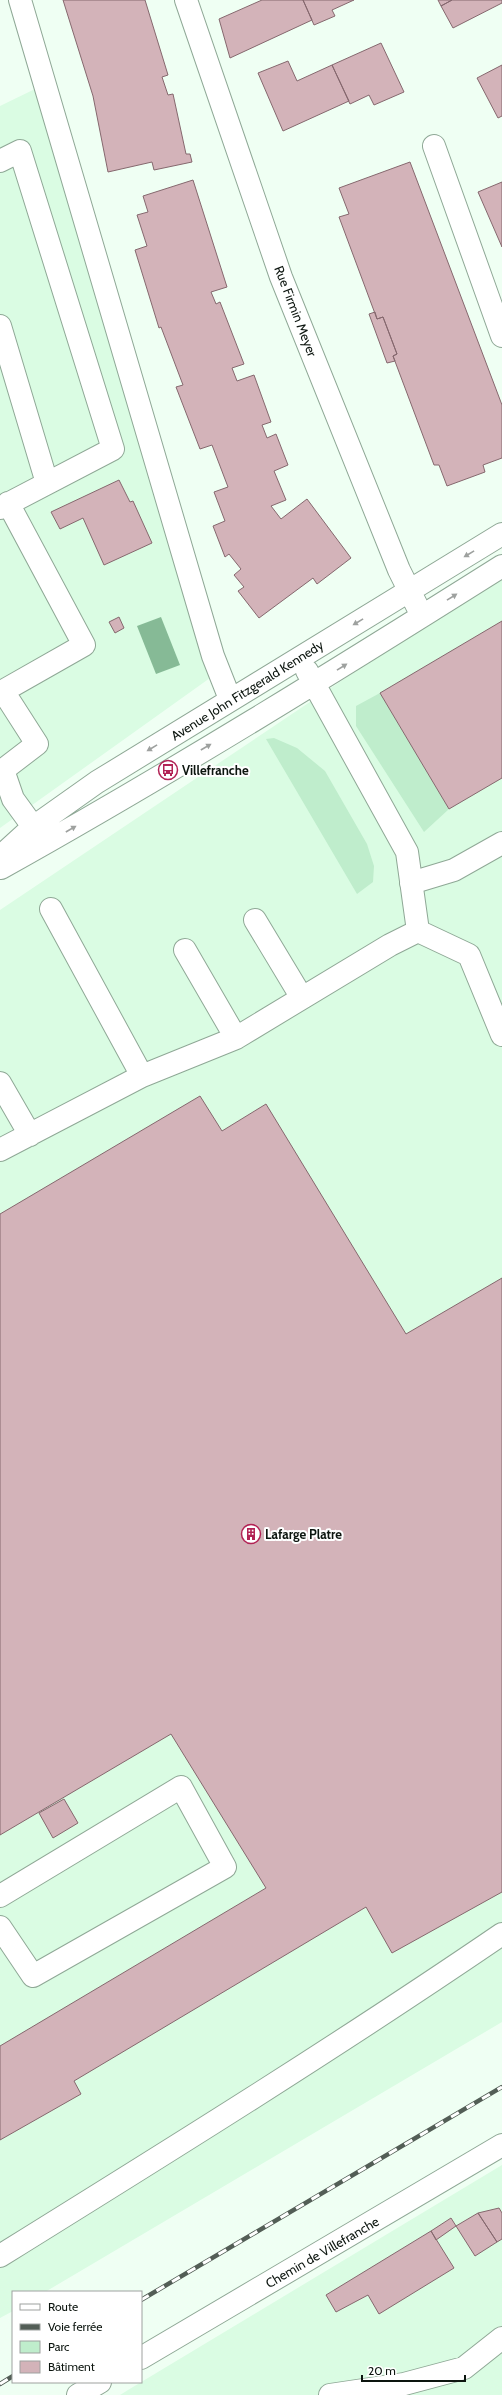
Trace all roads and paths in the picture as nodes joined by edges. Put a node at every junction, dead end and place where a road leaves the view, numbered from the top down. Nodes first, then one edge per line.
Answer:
1 (20, 0) edge
2 (186, 0) edge
3 (434, 146) dead end
4 (0, 161) edge
5 (0, 326) edge
6 (502, 336) edge
7 (47, 483) junction
8 (4, 506) edge
9 (502, 534) edge
10 (502, 566) edge
11 (409, 590) junction
12 (422, 616) junction
13 (299, 657) junction
14 (314, 684) junction
15 (2, 688) edge
16 (230, 699) junction
17 (2, 771) edge
18 (39, 835) junction
19 (502, 843) edge
20 (0, 857) edge
21 (0, 868) edge
22 (411, 883) junction
23 (51, 909) dead end
24 (255, 920) dead end
25 (418, 930) junction
26 (185, 950) dead end
27 (302, 998) junction
28 (502, 1035) edge
29 (236, 1038) junction
30 (142, 1076) junction
31 (0, 1083) edge
32 (30, 1135) junction
33 (0, 1150) edge
34 (0, 1896) edge
35 (0, 1927) edge
36 (502, 1934) edge
37 (502, 2145) edge
38 (0, 2256) edge
39 (502, 2338) edge
40 (142, 2357) edge
41 (101, 2387) edge
42 (78, 2395) edge
43 (330, 2395) edge

1 - 16 street
2 - 11 street, Rue Firmin Meyer
3 - 6 street
4 - 7 street
5 - 7 street
7 - 8 street
8 - 15 street
9 -> 11 street, Avenue John Fitzgerald Kennedy
12 -> 10 street, Avenue John Fitzgerald Kennedy
11 - 12 street, Rue Firmin Meyer
11 -> 13 street, Avenue John Fitzgerald Kennedy
14 -> 12 street, Avenue John Fitzgerald Kennedy
13 - 14 street
13 - 16 street, Avenue John Fitzgerald Kennedy
18 -> 14 street, Avenue John Fitzgerald Kennedy
14 - 22 street
15 - 17 street
16 -> 18 street, Avenue John Fitzgerald Kennedy
17 - 18 street
18 - 20 street, Avenue John Fitzgerald Kennedy
18 - 21 street, Avenue John Fitzgerald Kennedy
19 - 22 street
22 - 25 street
23 - 30 street
24 - 27 street
25 - 27 street
25 - 28 street
26 - 29 street
27 - 29 street
29 - 30 street
30 - 32 street
31 - 32 street
32 - 33 street
34 - 35 street
36 - 38 street
37 - 40 street, Chemin de Villefranche
39 - 43 street
41 - 42 street

